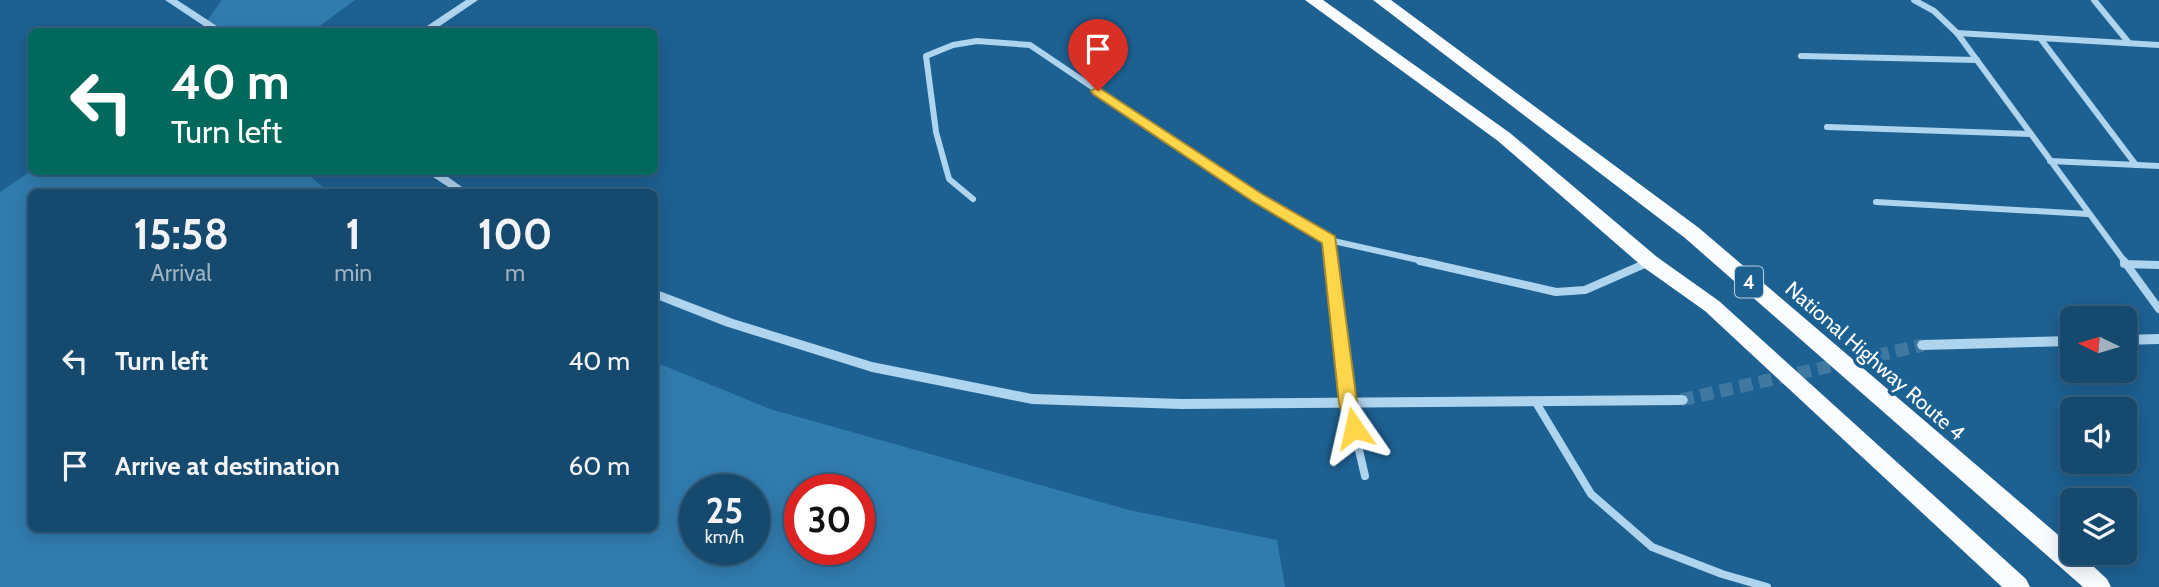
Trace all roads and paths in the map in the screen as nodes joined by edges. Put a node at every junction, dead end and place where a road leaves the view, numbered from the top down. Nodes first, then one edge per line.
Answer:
1 (170, 0) edge
2 (473, 0) edge
3 (1314, 0) edge
4 (1381, 0) edge
5 (1914, 0) edge
6 (2094, 0) edge
7 (216, 28) edge
8 (429, 28) edge
9 (1957, 33) junction
10 (2040, 38) junction
11 (2129, 43) junction
12 (2159, 45) edge
13 (1801, 56) dead end
14 (1977, 60) junction
15 (1827, 127) dead end
16 (2030, 134) junction
17 (2050, 161) junction
18 (2136, 165) junction
19 (2159, 166) edge
20 (438, 175) edge
21 (460, 189) edge
22 (973, 199) dead end
23 (1876, 202) dead end
24 (2088, 214) junction
25 (1329, 240) junction
26 (1650, 262) junction
27 (2124, 264) junction
28 (2159, 265) edge
29 (658, 295) edge
30 (2159, 309) edge
31 (2159, 339) edge
32 (2137, 340) edge
33 (2060, 341) edge
34 (1923, 345) tunnel mouth
35 (1681, 400) tunnel mouth
36 (1535, 401) junction
37 (1348, 403) junction
38 (1366, 476) dead end
39 (1767, 587) edge
40 (2018, 587) edge
41 (2099, 587) edge

1 - 7 street
2 - 8 street
3 - 26 highway, 4
4 - 41 highway, National Highway Route 4 / 4
5 - 9 street
6 - 11 street
9 - 10 street
9 - 14 street
10 - 11 street
10 - 18 street
11 - 12 street
13 - 14 street
14 - 16 street
15 - 16 street
16 - 17 street
17 - 18 street
17 - 24 street
18 - 19 street
20 - 21 street
22 - 25 street
23 - 24 street
24 - 27 street
25 - 26 street
25 - 37 street
26 - 40 highway, 4
27 - 28 street
27 - 30 street
29 - 37 street
31 - 32 street
33 - 34 street
35 - 36 street
36 - 37 street
36 - 39 street
37 - 38 street

